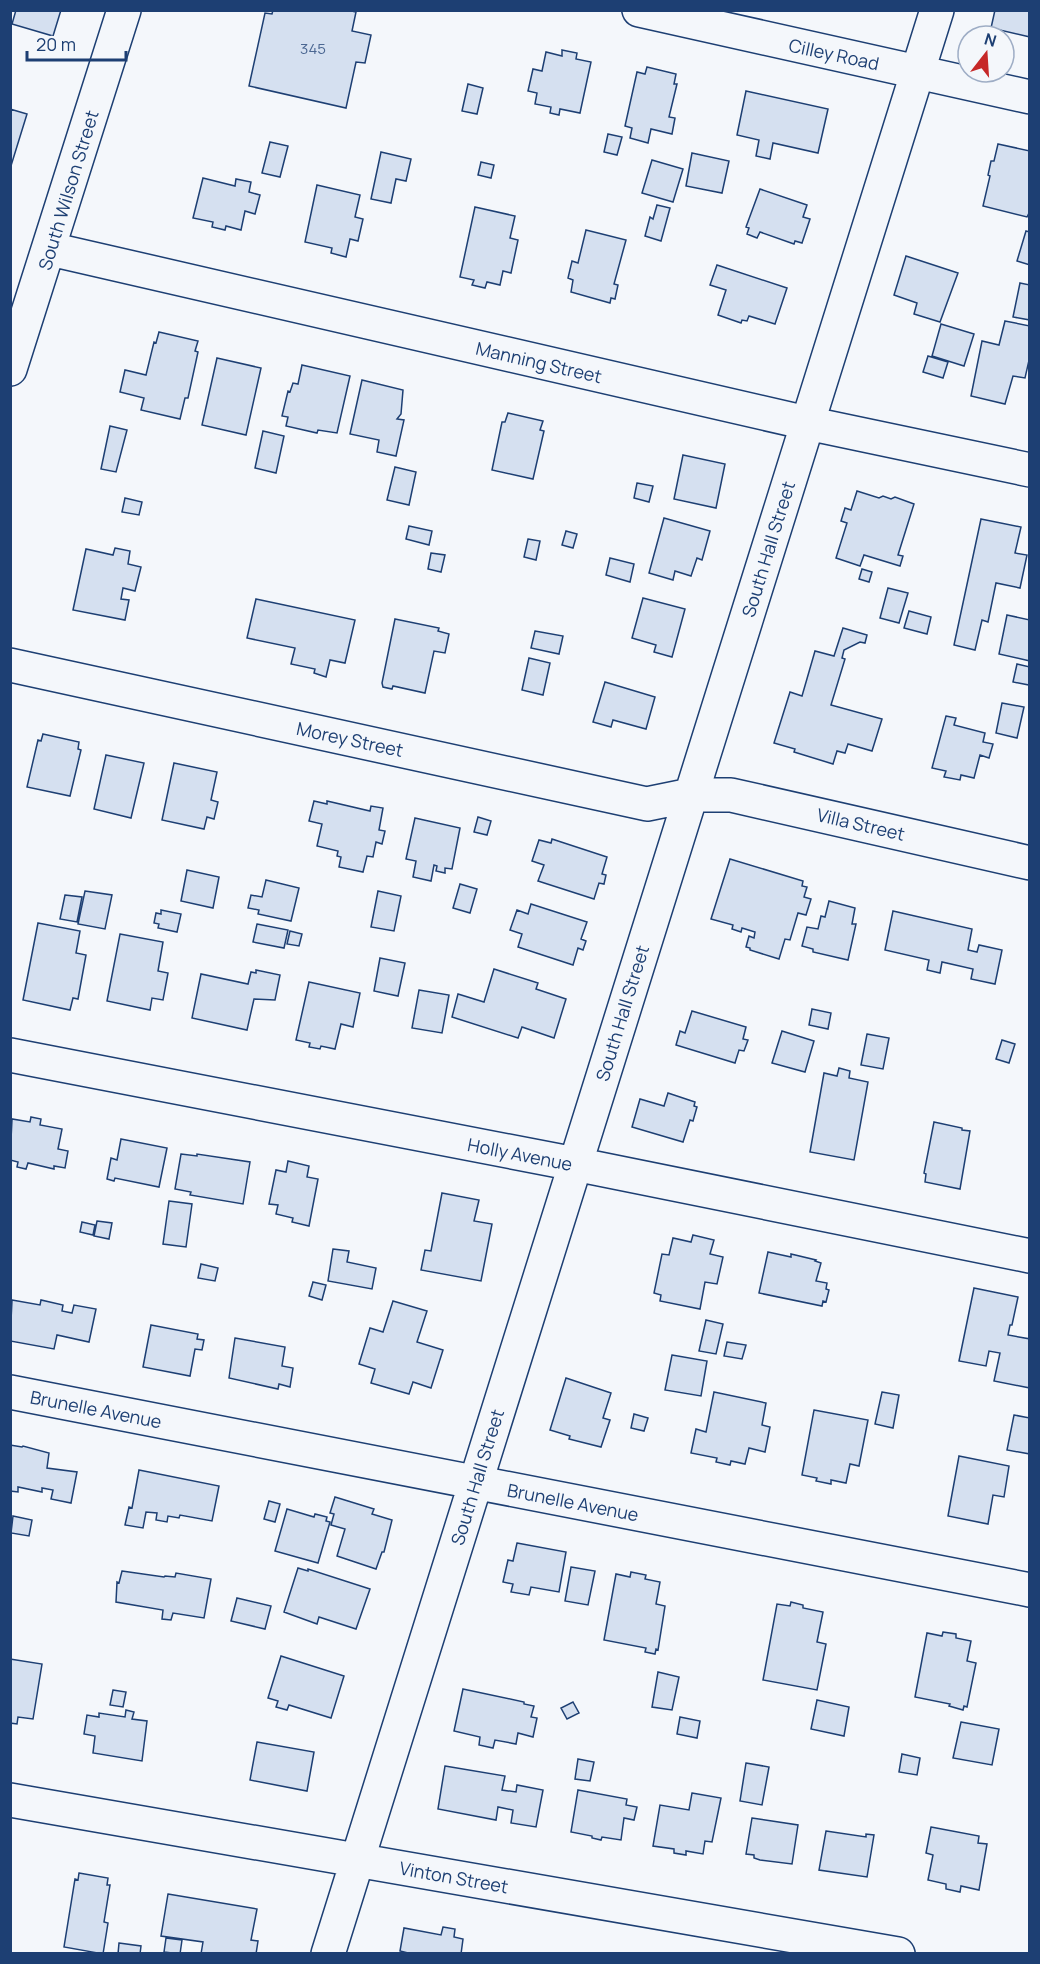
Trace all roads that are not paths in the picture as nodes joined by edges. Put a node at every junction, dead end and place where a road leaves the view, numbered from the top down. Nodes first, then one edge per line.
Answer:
1 (124, 10) edge
2 (639, 10) edge
3 (937, 10) edge
4 (917, 73) junction
5 (1029, 97) edge
6 (50, 249) junction
7 (10, 369) edge
8 (807, 423) junction
9 (1029, 470) edge
10 (10, 665) edge
11 (691, 795) junction
12 (1029, 863) edge
13 (10, 1055) edge
14 (575, 1164) junction
15 (1029, 1256) edge
16 (10, 1392) edge
17 (475, 1483) junction
18 (1029, 1590) edge
19 (10, 1800) edge
20 (358, 1860) junction
21 (328, 1953) edge
22 (898, 1953) edge

1 - 6 street, South Wilson Street
2 - 4 street, Cilley Road
3 - 4 street, South Hall Street
4 - 5 street, Cilley Road
4 - 8 street, South Hall Street
6 - 7 street, South Wilson Street
6 - 8 street, Manning Street
8 - 9 street, Manning Street
8 - 11 street, South Hall Street
10 - 11 street, Morey Street
11 - 12 street, Villa Street
11 - 14 street, South Hall Street
13 - 14 street, Holly Avenue
14 - 15 street, Holly Avenue
14 - 17 street, South Hall Street
16 - 17 street, Brunelle Avenue
17 - 18 street, Brunelle Avenue
17 - 20 street, South Hall Street
19 - 20 street, Vinton Street
20 - 21 street, South Hall Street
20 - 22 street, Vinton Street

